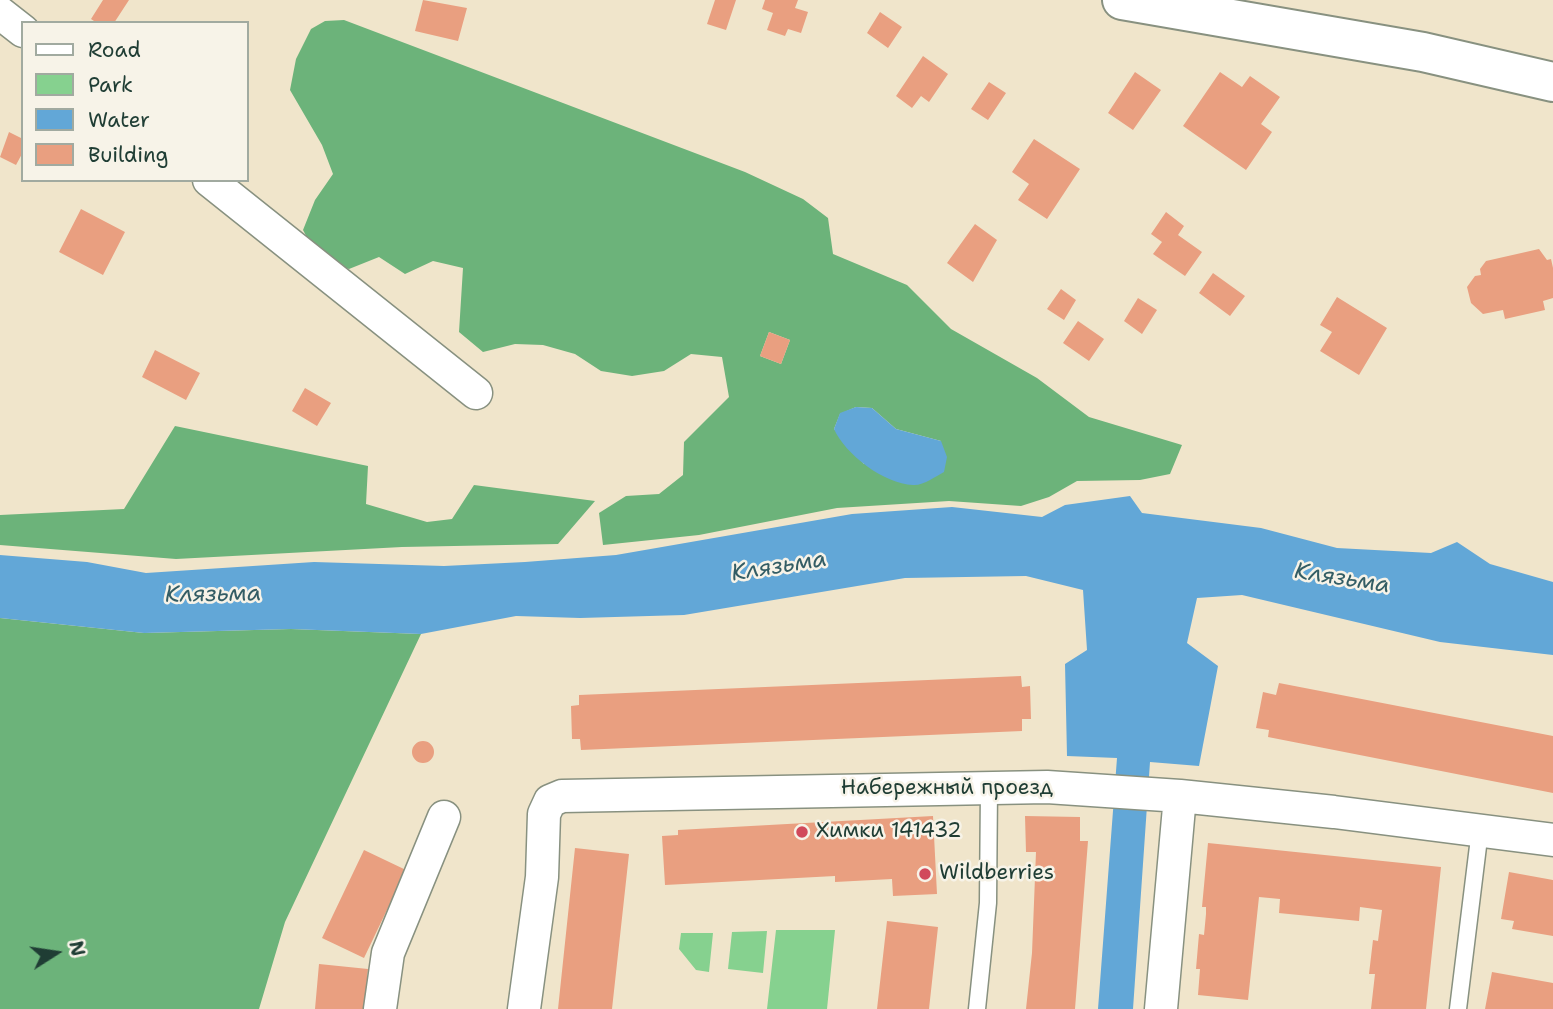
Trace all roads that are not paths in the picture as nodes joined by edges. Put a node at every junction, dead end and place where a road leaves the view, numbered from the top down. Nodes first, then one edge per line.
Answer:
1 (1122, 0) edge
2 (0, 13) edge
3 (21, 29) edge
4 (1553, 82) edge
5 (212, 182) edge
6 (476, 393) dead end
7 (989, 788) junction
8 (1168, 795) junction
9 (443, 817) dead end
10 (1480, 830) junction
11 (1553, 840) edge
12 (380, 1009) edge
13 (524, 1009) edge
14 (977, 1009) edge
15 (1161, 1009) edge
16 (1458, 1009) edge

1 - 4 street
2 - 3 street
5 - 6 street
7 - 8 street, Набережный проезд
7 - 13 street, Набережный проезд
7 - 14 lane
8 - 10 street, Набережный проезд
8 - 15 street
9 - 12 street
10 - 11 street, Набережный проезд
10 - 16 lane

